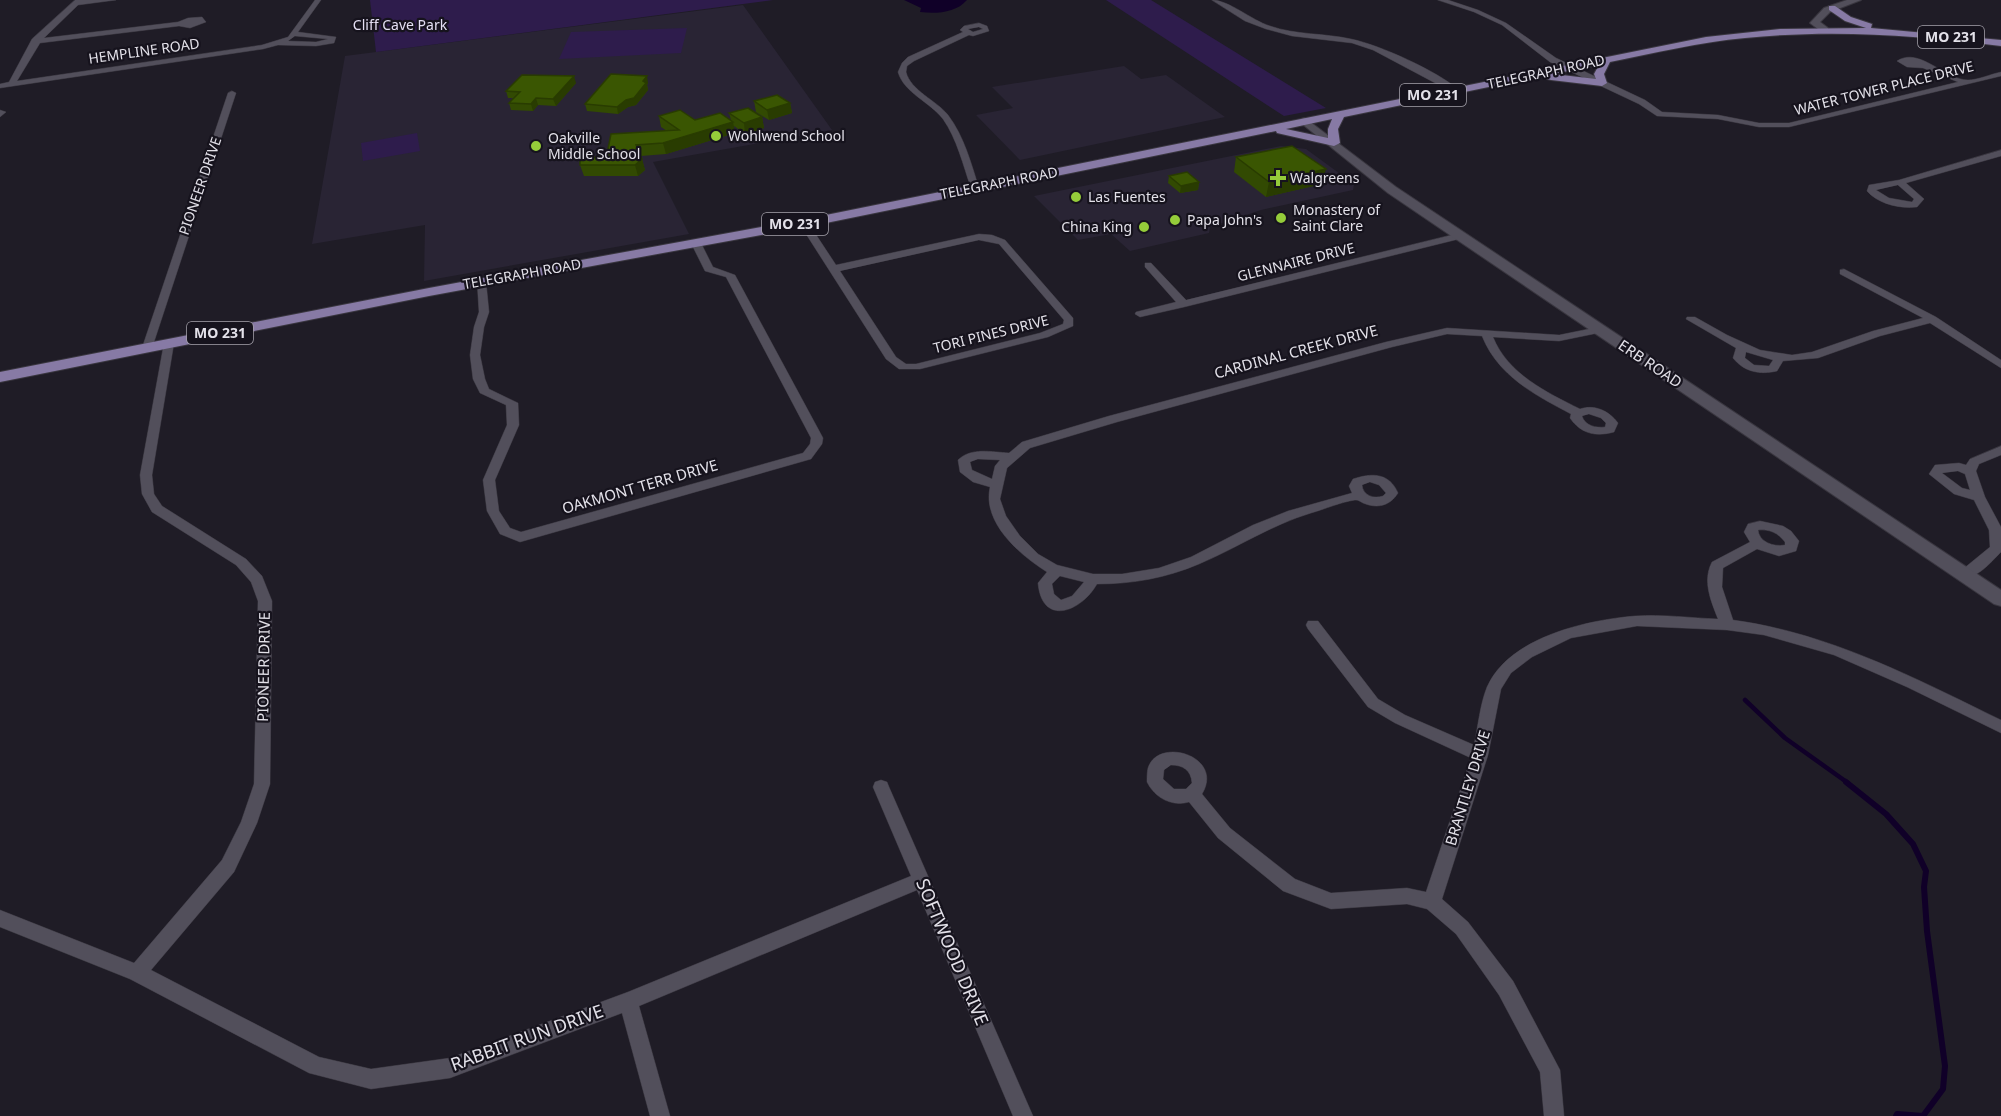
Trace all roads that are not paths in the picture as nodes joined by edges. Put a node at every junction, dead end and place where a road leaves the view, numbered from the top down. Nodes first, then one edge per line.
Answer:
1 (113, 0) edge
2 (318, 0) edge
3 (1215, 0) edge
4 (1440, 0) edge
5 (1857, 0) edge
6 (77, 2) edge
7 (1832, 8) junction
8 (1816, 20) junction
9 (179, 24) dead end
10 (1825, 30) junction
11 (1781, 31) junction
12 (1900, 32) junction
13 (967, 33) dead end
14 (291, 36) junction
15 (35, 41) junction
16 (278, 43) junction
17 (2001, 43) edge
18 (1607, 59) junction
19 (1923, 66) dead end
20 (1569, 67) junction
21 (2001, 74) edge
22 (1526, 76) junction
23 (1965, 82) junction
24 (1602, 83) junction
25 (12, 84) junction
26 (0, 86) edge
27 (1455, 90) junction
28 (232, 93) dead end
29 (1340, 114) junction
30 (1305, 121) junction
31 (1267, 129) junction
32 (1334, 143) junction
33 (2001, 153) edge
34 (1900, 182) dead end
35 (975, 188) junction
36 (804, 223) junction
37 (1460, 236) junction
38 (696, 243) junction
39 (1148, 265) dead end
40 (834, 269) junction
41 (1844, 272) dead end
42 (481, 282) junction
43 (1184, 304) junction
44 (1140, 314) dead end
45 (1691, 319) dead end
46 (1932, 320) junction
47 (1599, 330) junction
48 (1485, 334) junction
49 (168, 343) junction
50 (147, 348) junction
51 (1742, 348) junction
52 (1780, 358) junction
53 (2001, 365) edge
54 (3, 378) edge
55 (1579, 413) dead end
56 (2001, 450) edge
57 (1012, 457) junction
58 (1970, 471) junction
59 (997, 485) junction
60 (1359, 495) dead end
61 (1979, 497) junction
62 (1758, 543) dead end
63 (1057, 570) junction
64 (1964, 574) junction
65 (1093, 579) junction
66 (2001, 599) edge
67 (1313, 625) dead end
68 (1727, 625) junction
69 (2001, 727) edge
70 (1480, 755) junction
71 (881, 787) dead end
72 (1192, 794) dead end
73 (921, 880) junction
74 (1432, 902) junction
75 (0, 918) edge
76 (137, 973) junction
77 (628, 1001) junction
78 (660, 1116) edge
79 (1023, 1116) edge
80 (1554, 1116) edge

1 - 6 street
2 - 14 street
3 - 27 street
4 - 20 street, WATER TOWER PLACE DRIVE
5 - 7 street
6 - 15 street
7 - 8 street
7 - 12 main road
8 - 10 street
8 - 11 main road
9 - 15 street
10 - 11 main road, TELEGRAPH ROAD / MO 231
10 - 12 main road, TELEGRAPH ROAD / MO 231
11 - 18 main road, TELEGRAPH ROAD / MO 231
12 - 17 main road, TELEGRAPH ROAD / MO 231
13 - 35 street
14 - 16 street, HEMPLINE ROAD
14 - 16 street
15 - 25 street
16 - 25 street, HEMPLINE ROAD
18 - 20 main road, TELEGRAPH ROAD / MO 231
18 - 24 main road
19 - 23 street
20 - 22 main road, TELEGRAPH ROAD / MO 231
20 - 24 street, WATER TOWER PLACE DRIVE
21 - 23 street, WATER TOWER PLACE DRIVE
22 - 24 main road
22 - 27 main road, TELEGRAPH ROAD / MO 231
23 - 24 street, WATER TOWER PLACE DRIVE
25 - 26 street, HEMPLINE ROAD
27 - 29 main road, TELEGRAPH ROAD / MO 231
28 - 50 street, PIONEER DRIVE
29 - 30 main road, TELEGRAPH ROAD / MO 231
29 - 32 main road
30 - 31 main road, TELEGRAPH ROAD / MO 231
30 - 32 street, ERB ROAD
31 - 32 main road
31 - 35 main road, TELEGRAPH ROAD / MO 231
32 - 37 street, ERB ROAD
33 - 34 street
35 - 36 main road, TELEGRAPH ROAD / MO 231
36 - 38 main road, TELEGRAPH ROAD / MO 231
36 - 40 street, TORI PINES DRIVE
37 - 43 street, GLENNAIRE DRIVE
37 - 47 street, ERB ROAD
38 - 42 main road, TELEGRAPH ROAD / MO 231
38 - 42 street, OAKMONT TERR DRIVE
39 - 43 street
40 - 40 street, TORI PINES DRIVE
41 - 46 street
42 - 49 main road, TELEGRAPH ROAD / MO 231
43 - 44 street, GLENNAIRE DRIVE
45 - 51 street
46 - 52 street
46 - 53 street
47 - 48 street, CARDINAL CREEK DRIVE
47 - 64 street, ERB ROAD
48 - 55 street
48 - 57 street, CARDINAL CREEK DRIVE
49 - 50 main road, TELEGRAPH ROAD / MO 231
49 - 76 street, PIONEER DRIVE
50 - 54 main road, TELEGRAPH ROAD / MO 231
51 - 52 street
51 - 52 street
56 - 58 street
57 - 59 street, CARDINAL CREEK DRIVE
57 - 59 street
58 - 61 street
58 - 61 street
59 - 63 street, CARDINAL CREEK DRIVE
60 - 65 street, CARDINAL CREEK DRIVE
61 - 64 street
62 - 68 street
63 - 65 street, CARDINAL CREEK DRIVE
63 - 65 street
64 - 66 street, ERB ROAD
67 - 70 street
68 - 69 street, BRANTLEY DRIVE
68 - 70 street, BRANTLEY DRIVE
70 - 74 street, BRANTLEY DRIVE
71 - 73 street, SOFTWOOD DRIVE
72 - 74 street
73 - 77 street, RABBIT RUN DRIVE
73 - 79 street, SOFTWOOD DRIVE
74 - 80 street
75 - 76 street, RABBIT RUN DRIVE
76 - 77 street, RABBIT RUN DRIVE
77 - 78 street

